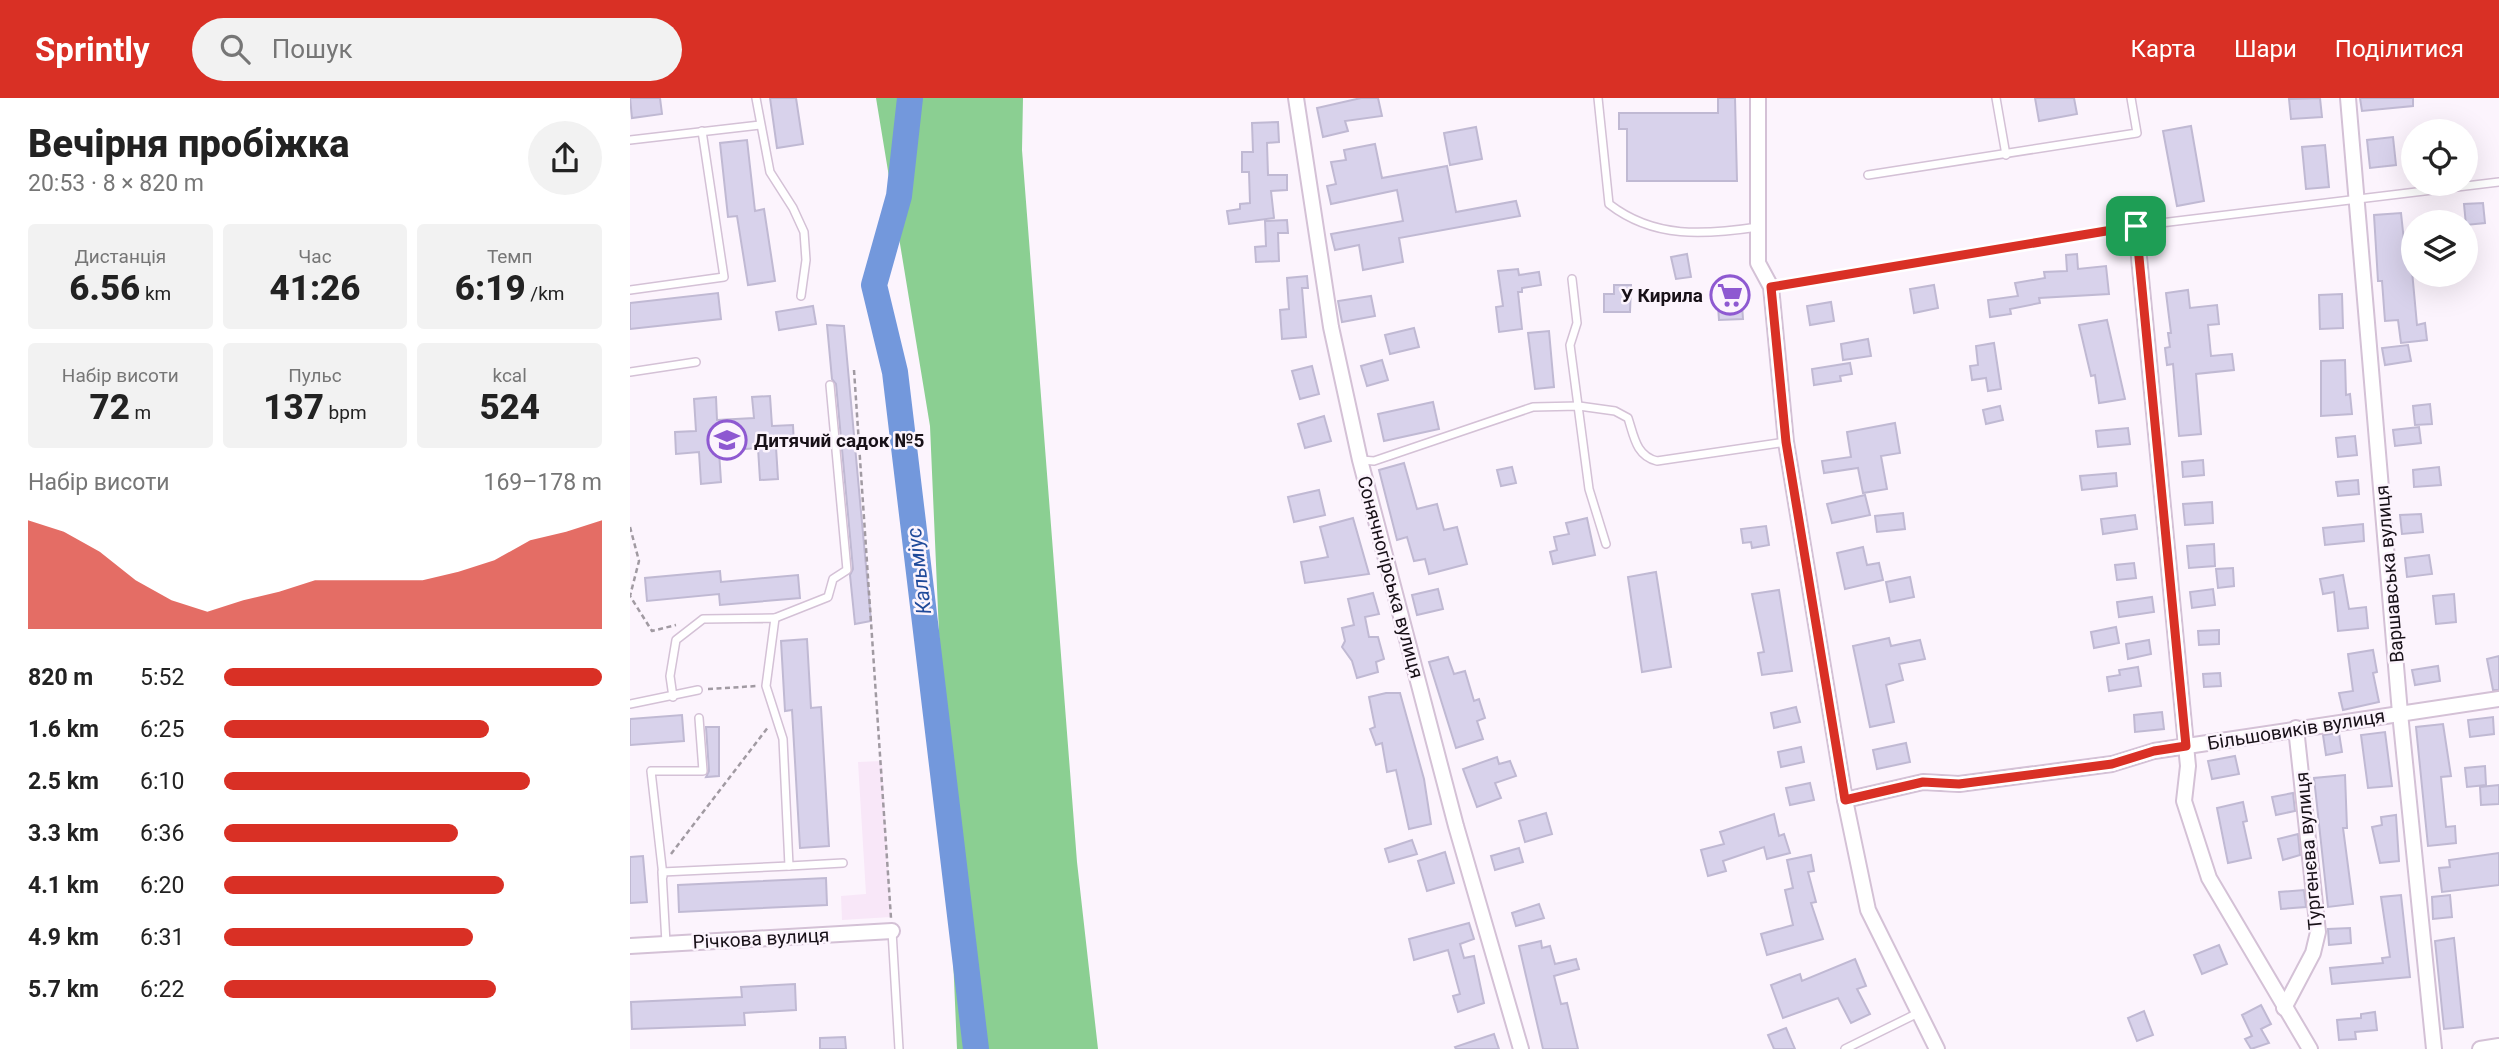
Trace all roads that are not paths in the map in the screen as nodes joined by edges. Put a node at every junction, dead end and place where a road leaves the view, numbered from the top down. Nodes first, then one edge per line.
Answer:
1 (756, 98) edge
2 (1296, 98) edge
3 (1598, 98) edge
4 (1758, 98) edge
5 (1996, 98) edge
6 (2131, 98) edge
7 (2348, 98) edge
8 (760, 125) junction
9 (702, 131) junction
10 (630, 140) edge
11 (2006, 155) junction
12 (1868, 175) dead end
13 (2499, 181) edge
14 (2358, 196) junction
15 (2136, 226) junction
16 (1758, 227) junction
17 (1572, 279) dead end
18 (1771, 287) junction
19 (630, 290) edge
20 (801, 296) dead end
21 (696, 362) dead end
22 (630, 372) edge
23 (830, 385) dead end
24 (1579, 407) junction
25 (1786, 442) junction
26 (1360, 460) junction
27 (1606, 544) dead end
28 (775, 618) junction
29 (698, 690) road end
30 (673, 697) junction
31 (2499, 699) edge
32 (630, 704) edge
33 (2400, 713) junction
34 (699, 718) dead end
35 (2296, 728) junction
36 (2186, 746) junction
37 (1845, 800) junction
38 (843, 863) dead end
39 (789, 866) junction
40 (662, 870) junction
41 (892, 931) joint
42 (666, 943) junction
43 (630, 946) edge
44 (2284, 1009) junction
45 (1918, 1013) junction
46 (2499, 1046) edge
47 (900, 1049) edge
48 (1521, 1049) edge
49 (1845, 1049) edge
50 (1937, 1049) edge
51 (2310, 1049) edge
52 (2434, 1049) edge
53 (2480, 1049) edge

1 - 8 lane
2 - 26 street, Сонячногірська вулиця
3 - 16 lane
4 - 16 street
5 - 11 lane
6 - 11 lane
7 - 14 street, Варшавська вулиця
8 - 9 lane
8 - 20 lane
9 - 10 lane
9 - 19 lane
11 - 12 lane
13 - 14 lane
14 - 15 lane
14 - 33 street, Варшавська вулиця
15 - 18 lane
15 - 36 street
16 - 18 street
17 - 24 lane
18 - 25 street
21 - 22 lane
23 - 28 lane
24 - 25 lane
24 - 26 lane
24 - 27 lane
25 - 37 street
26 - 48 street, Сонячногірська вулиця
28 - 30 lane
28 - 39 lane
29 - 30 lane
30 - 32 lane
31 - 33 street, Більшовиків вулиця
33 - 35 street, Більшовиків вулиця
33 - 52 street, Варшавська вулиця
34 - 40 lane
35 - 36 street, Більшовиків вулиця
35 - 44 street, Тургенєва вулиця
36 - 37 street, Більшовиків вулиця
36 - 44 street
37 - 45 street
38 - 39 lane
39 - 40 lane
40 - 42 lane
41 - 42 street, Річкова вулиця
41 - 47 lane
42 - 43 street, Річкова вулиця
44 - 51 street
45 - 49 lane
45 - 50 street
46 - 53 street

